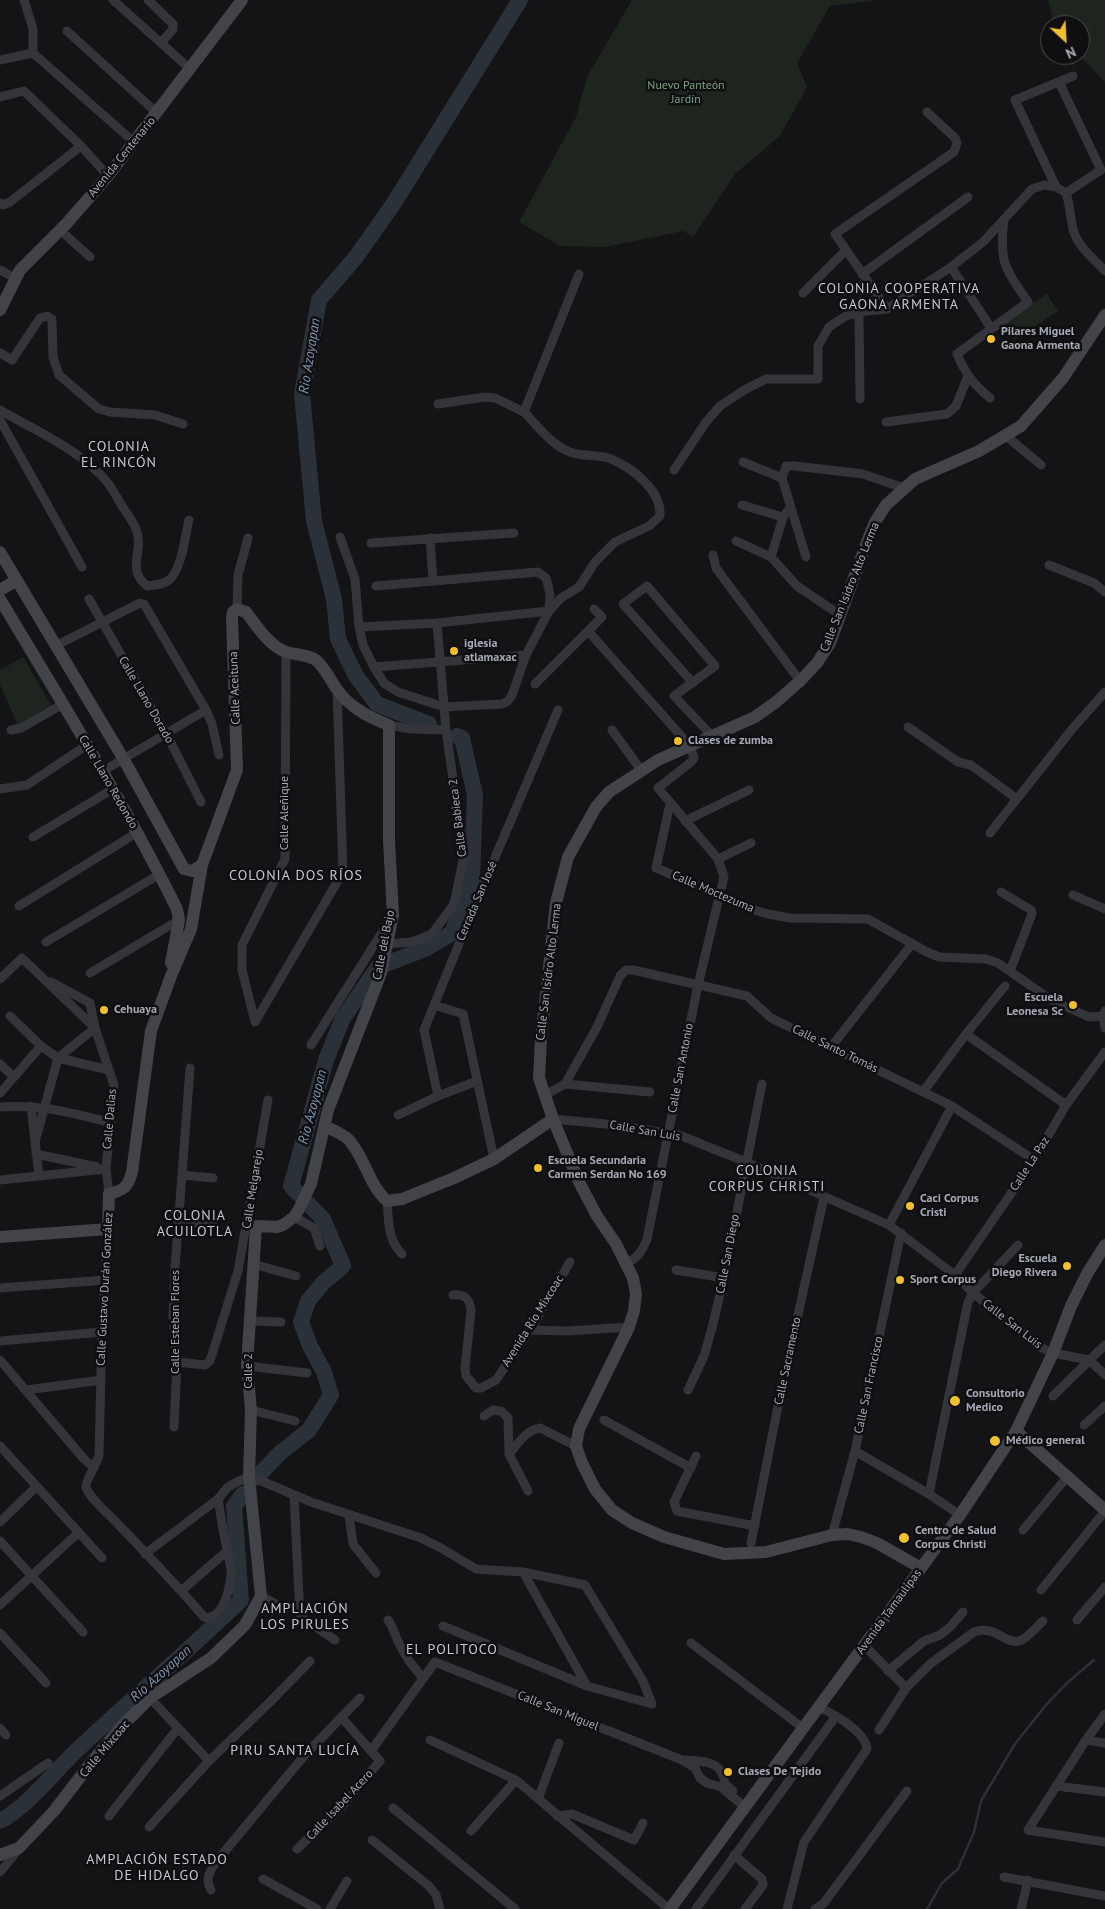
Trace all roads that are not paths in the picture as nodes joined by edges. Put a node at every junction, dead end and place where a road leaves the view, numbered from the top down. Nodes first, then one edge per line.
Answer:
1 (24, 0) edge
2 (113, 0) edge
3 (148, 0) edge
4 (242, 0) edge
5 (67, 31) dead end
6 (161, 43) junction
7 (33, 52) junction
8 (0, 60) edge
9 (190, 69) junction
10 (1073, 76) dead end
11 (1058, 82) junction
12 (0, 97) edge
13 (927, 112) dead end
14 (157, 113) junction
15 (135, 143) junction
16 (81, 146) junction
17 (108, 176) junction
18 (1056, 187) junction
19 (1066, 193) junction
20 (968, 197) dead end
21 (0, 204) edge
22 (1004, 218) junction
23 (60, 230) junction
24 (846, 250) junction
25 (90, 257) dead end
26 (951, 267) junction
27 (0, 270) edge
28 (1105, 271) edge
29 (579, 274) dead end
30 (862, 274) junction
31 (15, 278) junction
32 (803, 293) dead end
33 (887, 309) junction
34 (0, 310) edge
35 (860, 312) junction
36 (1105, 315) edge
37 (991, 328) junction
38 (0, 353) edge
39 (968, 376) junction
40 (990, 398) dead end
41 (860, 399) dead end
42 (438, 404) dead end
43 (0, 410) edge
44 (524, 412) junction
45 (0, 420) edge
46 (886, 422) dead end
47 (183, 424) dead end
48 (1004, 435) junction
49 (743, 462) dead end
50 (1041, 466) dead end
51 (674, 470) dead end
52 (782, 478) junction
53 (904, 488) junction
54 (742, 505) dead end
55 (790, 508) junction
56 (783, 517) junction
57 (189, 520) dead end
58 (514, 533) dead end
59 (340, 537) dead end
60 (248, 538) dead end
61 (430, 538) junction
62 (736, 541) dead end
63 (371, 544) dead end
64 (0, 552) edge
65 (713, 555) dead end
66 (771, 557) junction
67 (806, 557) dead end
68 (1049, 564) dead end
69 (82, 567) dead end
70 (17, 580) junction
71 (434, 581) junction
72 (376, 586) dead end
73 (0, 590) edge
74 (1105, 592) edge
75 (0, 599) edge
76 (89, 599) dead end
77 (237, 609) junction
78 (594, 609) dead end
79 (549, 611) junction
80 (840, 616) junction
81 (102, 622) junction
82 (437, 623) junction
83 (359, 627) junction
84 (588, 631) junction
85 (57, 645) junction
86 (286, 651) junction
87 (526, 655) junction
88 (440, 662) junction
89 (374, 667) junction
90 (800, 681) junction
91 (693, 683) junction
92 (535, 684) dead end
93 (337, 690) junction
94 (1105, 692) edge
95 (63, 704) junction
96 (444, 708) junction
97 (206, 710) junction
98 (558, 710) dead end
99 (389, 725) junction
100 (908, 727) dead end
101 (11, 730) dead end
102 (446, 730) junction
103 (612, 730) dead end
104 (166, 733) junction
105 (713, 737) junction
106 (87, 745) junction
107 (690, 746) junction
108 (219, 755) dead end
109 (124, 758) junction
110 (641, 770) junction
111 (103, 771) junction
112 (0, 789) edge
113 (113, 789) junction
114 (749, 790) dead end
115 (1017, 799) junction
116 (201, 802) dead end
117 (670, 804) junction
118 (685, 821) junction
119 (138, 832) junction
120 (990, 833) dead end
121 (33, 837) dead end
122 (751, 843) dead end
123 (718, 859) junction
124 (202, 866) junction
125 (160, 874) junction
126 (1001, 892) dead end
127 (718, 894) junction
128 (1073, 895) dead end
129 (19, 906) dead end
130 (1105, 909) edge
131 (393, 915) junction
132 (179, 920) junction
133 (46, 942) dead end
134 (912, 944) junction
135 (385, 948) junction
136 (1010, 971) junction
137 (90, 973) dead end
138 (40, 976) junction
139 (171, 976) junction
140 (0, 980) edge
141 (698, 985) junction
142 (1005, 986) dead end
143 (434, 1005) junction
144 (1104, 1014) edge
145 (10, 1016) dead end
146 (95, 1028) junction
147 (1105, 1028) edge
148 (966, 1034) junction
149 (312, 1045) dead end
150 (41, 1046) junction
151 (831, 1047) junction
152 (1105, 1052) edge
153 (58, 1058) junction
154 (0, 1064) edge
155 (190, 1068) dead end
156 (109, 1070) junction
157 (14, 1077) junction
158 (477, 1081) junction
159 (564, 1084) junction
160 (762, 1084) dead end
161 (650, 1092) dead end
162 (923, 1092) junction
163 (0, 1093) edge
164 (545, 1095) junction
165 (438, 1096) junction
166 (268, 1100) dead end
167 (1066, 1105) junction
168 (31, 1106) junction
169 (952, 1106) junction
170 (0, 1107) edge
171 (46, 1107) junction
172 (398, 1115) dead end
173 (553, 1119) junction
174 (110, 1122) junction
175 (325, 1126) junction
176 (669, 1134) junction
177 (35, 1142) junction
178 (36, 1154) junction
179 (494, 1159) junction
180 (1034, 1160) junction
181 (746, 1162) junction
182 (106, 1169) junction
183 (182, 1175) junction
184 (38, 1176) junction
185 (212, 1178) dead end
186 (0, 1180) edge
187 (109, 1194) junction
188 (824, 1197) junction
189 (387, 1201) junction
190 (296, 1214) junction
191 (178, 1222) junction
192 (213, 1224) dead end
193 (889, 1225) junction
194 (251, 1226) junction
195 (108, 1229) junction
196 (900, 1233) junction
197 (0, 1237) edge
198 (1018, 1244) dead end
199 (320, 1246) dead end
200 (1103, 1251) edge
201 (402, 1254) dead end
202 (570, 1262) dead end
203 (253, 1264) junction
204 (626, 1264) junction
205 (676, 1270) dead end
206 (955, 1275) junction
207 (296, 1276) dead end
208 (724, 1278) junction
209 (106, 1280) junction
210 (0, 1288) edge
211 (972, 1294) junction
212 (453, 1295) dead end
213 (250, 1321) junction
214 (281, 1322) dead end
215 (629, 1327) junction
216 (530, 1330) junction
217 (102, 1332) junction
218 (0, 1342) edge
219 (1105, 1345) edge
220 (1052, 1353) junction
221 (0, 1360) edge
222 (1089, 1360) junction
223 (177, 1362) junction
224 (247, 1366) junction
225 (307, 1373) dead end
226 (1105, 1375) edge
227 (100, 1380) junction
228 (26, 1390) junction
229 (688, 1390) dead end
230 (1054, 1396) dead end
231 (1105, 1406) edge
232 (251, 1410) junction
233 (484, 1416) dead end
234 (604, 1420) dead end
235 (295, 1421) dead end
236 (1084, 1425) dead end
237 (174, 1427) dead end
238 (1016, 1432) junction
239 (0, 1446) edge
240 (576, 1446) junction
241 (855, 1451) junction
242 (510, 1454) junction
243 (696, 1456) dead end
244 (94, 1468) junction
245 (691, 1468) junction
246 (249, 1477) junction
247 (1067, 1477) junction
248 (36, 1487) junction
249 (528, 1491) dead end
250 (929, 1494) junction
251 (294, 1495) junction
252 (218, 1499) junction
253 (1105, 1511) edge
254 (960, 1515) junction
255 (349, 1516) junction
256 (0, 1522) edge
257 (754, 1526) junction
258 (1023, 1530) dead end
259 (79, 1532) junction
260 (832, 1535) junction
261 (0, 1541) edge
262 (751, 1543) dead end
263 (227, 1551) junction
264 (145, 1554) junction
265 (102, 1558) dead end
266 (921, 1568) junction
267 (522, 1572) junction
268 (376, 1573) dead end
269 (32, 1575) junction
270 (1105, 1587) edge
271 (1041, 1590) dead end
272 (182, 1591) junction
273 (261, 1596) junction
274 (0, 1605) edge
275 (285, 1608) dead end
276 (963, 1612) dead end
277 (388, 1620) dead end
278 (1077, 1620) dead end
279 (1043, 1621) dead end
280 (443, 1626) dead end
281 (83, 1632) dead end
282 (0, 1633) edge
283 (335, 1640) dead end
284 (691, 1643) dead end
285 (865, 1646) junction
286 (310, 1661) dead end
287 (435, 1662) joint
288 (888, 1671) junction
289 (423, 1678) junction
290 (46, 1684) dead end
291 (587, 1686) junction
292 (906, 1688) junction
293 (150, 1698) junction
294 (360, 1698) dead end
295 (818, 1707) junction
296 (1105, 1714) edge
297 (836, 1716) junction
298 (341, 1717) junction
299 (178, 1728) junction
300 (803, 1728) junction
301 (879, 1730) dead end
302 (430, 1740) dead end
303 (1086, 1740) junction
304 (559, 1743) dead end
305 (1105, 1743) edge
306 (372, 1751) junction
307 (682, 1760) junction
308 (209, 1761) junction
309 (707, 1762) junction
310 (48, 1763) dead end
311 (698, 1771) junction
312 (516, 1780) junction
313 (723, 1786) junction
314 (1056, 1786) junction
315 (907, 1791) dead end
316 (1105, 1792) edge
317 (0, 1796) edge
318 (538, 1799) junction
319 (747, 1805) junction
320 (394, 1808) dead end
321 (109, 1816) dead end
322 (557, 1816) junction
323 (642, 1823) dead end
324 (149, 1827) dead end
325 (471, 1831) dead end
326 (372, 1840) dead end
327 (1105, 1842) edge
328 (19, 1848) junction
329 (297, 1849) dead end
330 (0, 1854) edge
331 (734, 1855) junction
332 (0, 1872) edge
333 (1004, 1877) dead end
334 (263, 1879) dead end
335 (1028, 1880) junction
336 (347, 1881) dead end
337 (211, 1890) dead end
338 (1105, 1896) edge
339 (317, 1909) edge
340 (330, 1909) edge
341 (440, 1909) edge
342 (514, 1909) edge
343 (669, 1909) edge
344 (696, 1909) edge
345 (745, 1909) edge
346 (787, 1909) edge
347 (815, 1909) edge
348 (1021, 1909) edge

1 - 7 street
2 - 6 street
3 - 6 street
4 - 9 street, Avenida Centenario
5 - 14 street
6 - 9 street
7 - 8 street
7 - 15 street
9 - 14 street, Avenida Centenario
10 - 11 street
11 - 18 street
11 - 19 street
12 - 16 street
13 - 24 street
14 - 15 street, Avenida Centenario
15 - 17 street, Avenida Centenario
16 - 17 street
16 - 21 street
17 - 23 street, Avenida Centenario
18 - 19 street
18 - 22 street
19 - 28 street
20 - 30 street
22 - 26 street
22 - 37 street
23 - 25 street
23 - 31 street, Avenida Centenario
24 - 30 street
24 - 32 street
26 - 33 street
26 - 37 street
27 - 31 street
29 - 44 street
30 - 33 street
31 - 34 street, Avenida Centenario
33 - 35 street
35 - 41 street
35 - 51 street
36 - 48 street, Calle San Isidro Alto Lerma
37 - 39 street
38 - 47 street
39 - 40 street
39 - 46 street
42 - 44 street
43 - 57 street
44 - 79 street
45 - 69 street
48 - 50 street
48 - 53 street, Calle San Isidro Alto Lerma
49 - 52 street
52 - 53 street
52 - 55 street
53 - 80 street, Calle San Isidro Alto Lerma
54 - 56 street
55 - 56 street
55 - 67 street
56 - 66 street
58 - 61 street
59 - 83 street
60 - 77 street
61 - 63 street
61 - 71 street
62 - 66 street
64 - 70 street, Calle Llano Redondo
65 - 90 street
66 - 80 street
68 - 74 street
70 - 73 street
70 - 85 street, Calle Llano Redondo
71 - 72 street
71 - 79 street
75 - 95 street, Calle Llano Redondo
76 - 81 street, Calle Llano Dorado
77 - 86 street
77 - 124 street, Calle Aceituna
78 - 84 street
79 - 82 street
79 - 87 street
80 - 90 street, Calle San Isidro Alto Lerma
81 - 85 street
81 - 97 street
81 - 104 street, Calle Llano Dorado
82 - 83 street
82 - 88 street, Calle Babieca 2
83 - 89 street
84 - 92 street
84 - 107 street
85 - 109 street, Calle Llano Redondo
86 - 93 street
86 - 93 street, Calle Aleñique
87 - 88 street
87 - 96 street
88 - 89 street
88 - 96 street, Calle Babieca 2
89 - 96 street
90 - 105 street, Calle San Isidro Alto Lerma
91 - 91 street
91 - 105 street
93 - 99 street
94 - 115 street
95 - 101 street
95 - 106 street, Calle Llano Redondo
96 - 102 street, Calle Babieca 2
97 - 104 street
97 - 108 street
98 - 143 street, Cerrada San José
99 - 102 street
99 - 131 street, Calle del Bajo
100 - 115 street
102 - 135 street, Calle Babieca 2
103 - 110 street
104 - 109 street
104 - 116 street, Calle Llano Dorado
105 - 107 street, Calle San Isidro Alto Lerma
106 - 111 street, Calle Llano Redondo
106 - 112 street
107 - 110 street, Calle San Isidro Alto Lerma
107 - 117 street
109 - 111 street
109 - 124 street, Calle Llano Redondo
110 - 164 street, Calle San Isidro Alto Lerma
111 - 113 street, Calle Llano Redondo
113 - 119 street, Calle Llano Redondo
113 - 121 street
114 - 118 street
115 - 120 street
117 - 118 street
117 - 127 street, Calle Moctezuma
118 - 123 street
119 - 125 street, Calle Llano Redondo
119 - 129 street
122 - 123 street
123 - 127 street, Calle San Antonio
124 - 139 street
125 - 132 street, Calle Llano Redondo
125 - 133 street
126 - 136 street
127 - 134 street, Calle Moctezuma
127 - 141 street, Calle San Antonio
128 - 130 street
131 - 135 street, Calle del Bajo
131 - 149 street
132 - 137 street
132 - 139 street, Calle Llano Redondo
134 - 136 street, Calle Moctezuma
134 - 151 street
135 - 175 street, Calle del Bajo
136 - 144 street, Calle Moctezuma
138 - 140 street, Calle Dalias
138 - 146 street, Calle Dalias
138 - 146 street
139 - 187 street, Calle Gustavo Durán González
141 - 151 street, Calle Santo Tomás
141 - 159 street, Calle Santo Tomás
141 - 176 street, Calle San Antonio
142 - 148 street
143 - 158 street
143 - 165 street, Cerrada San José
144 - 147 street
145 - 150 street
146 - 153 street
146 - 156 street, Calle Dalias
148 - 162 street
148 - 167 street
150 - 153 street
150 - 157 street
151 - 162 street, Calle Santo Tomás
152 - 167 street, Calle La Paz
153 - 156 street
153 - 171 street
154 - 157 street
155 - 183 street, Calle Esteban Flores
156 - 174 street, Calle Dalias
157 - 163 street
158 - 165 street
158 - 179 street
159 - 161 street
159 - 164 street
160 - 181 street, Calle San Diego
162 - 169 street, Calle Santo Tomás
164 - 173 street, Calle San Isidro Alto Lerma
165 - 172 street
166 - 194 street, Calle Melgarejo
167 - 180 street, Calle La Paz
168 - 170 street
168 - 171 street
168 - 177 street
169 - 180 street, Calle Santo Tomás
169 - 193 street
171 - 174 street
171 - 177 street
173 - 176 street, Calle San Luis
173 - 179 street
173 - 204 street, Calle San Isidro Alto Lerma
174 - 182 street, Calle Dalias
175 - 189 street
175 - 190 street
176 - 181 street, Calle San Luis
176 - 204 street, Calle San Antonio
177 - 178 street
178 - 182 street
178 - 184 street
179 - 189 street
180 - 206 street, Calle La Paz
181 - 188 street, Calle San Luis
181 - 208 street, Calle San Diego
182 - 184 street
182 - 187 street, Calle Dalias
183 - 185 street
183 - 191 street, Calle Esteban Flores
184 - 186 street
187 - 195 street, Calle Gustavo Durán González
188 - 193 street, Calle San Luis
188 - 257 street, Calle Sacramento
189 - 201 street
190 - 194 street
190 - 199 street
191 - 192 street
191 - 223 street, Calle Esteban Flores
193 - 196 street, Calle San Luis
194 - 203 street, Calle 2
194 - 223 street, Calle Melgarejo
195 - 197 street
195 - 209 street, Calle Gustavo Durán González
196 - 206 street, Calle San Luis
196 - 241 street, Calle San Francisco
198 - 211 street
200 - 220 street, Avenida Tamaulipas
202 - 216 street, Avenida Río Mixcoac
203 - 207 street
203 - 213 street, Calle 2
204 - 215 street, Calle San Isidro Alto Lerma
205 - 208 street
206 - 211 street, Calle San Luis
208 - 229 street, Calle San Diego
209 - 210 street
209 - 217 street, Calle Gustavo Durán González
211 - 220 street, Calle San Luis
211 - 250 street
212 - 216 street, Avenida Río Mixcoac
213 - 214 street
213 - 224 street, Calle 2
215 - 216 street
215 - 240 street, Calle San Isidro Alto Lerma
217 - 218 street
217 - 227 street, Calle Gustavo Durán González
219 - 222 street
220 - 222 street
220 - 238 street, Avenida Tamaulipas
221 - 228 street
222 - 226 street
222 - 230 street
223 - 237 street, Calle Esteban Flores
224 - 225 street
224 - 232 street, Calle 2
227 - 228 street
227 - 244 street, Calle Gustavo Durán González
228 - 244 street
231 - 236 street
232 - 235 street
232 - 246 street, Calle 2
233 - 242 street
234 - 245 street
238 - 247 street
238 - 254 street, Avenida Tamaulipas
239 - 248 street
240 - 242 street
240 - 260 street
241 - 250 street
241 - 260 street, Calle San Francisco
242 - 249 street
243 - 245 street
244 - 264 street, Calle Gustavo Durán González
245 - 257 street
246 - 251 street
246 - 252 street
246 - 273 street
247 - 253 street
247 - 258 street
248 - 256 street
248 - 259 street
250 - 254 street
251 - 255 street
251 - 283 street
252 - 263 street
252 - 264 street
253 - 271 street
254 - 266 street, Avenida Tamaulipas
255 - 267 street
255 - 268 street
257 - 262 street, Calle Sacramento
259 - 265 street
259 - 269 street
260 - 266 street
261 - 269 street
263 - 272 street
263 - 272 street
264 - 272 street
266 - 285 street, Avenida Tamaulipas
267 - 291 street
267 - 291 street
269 - 274 street
269 - 281 street
270 - 278 street
273 - 275 street
273 - 293 street, Calle Mixcoac
276 - 288 street
277 - 289 street
279 - 292 street
280 - 291 street
282 - 290 street
284 - 300 street
285 - 288 street
285 - 295 street, Avenida Tamaulipas
286 - 308 street
287 - 289 street, Calle Isabel Acero
287 - 307 street, Calle San Miguel
288 - 292 street
289 - 306 street, Calle Isabel Acero
292 - 301 street
293 - 299 street
293 - 328 street, Calle Mixcoac
294 - 298 street
295 - 297 street
295 - 300 street, Avenida Tamaulipas
296 - 303 street
297 - 331 street
297 - 346 street
298 - 306 street
298 - 337 street
299 - 308 street
299 - 321 street
300 - 319 street, Avenida Tamaulipas
302 - 312 street
303 - 305 street
303 - 314 street
304 - 318 street
306 - 329 street, Calle Isabel Acero
307 - 309 street, Calle San Miguel
307 - 311 street, Calle San Miguel
308 - 324 street
309 - 311 street
309 - 313 street, Calle San Miguel
310 - 317 street
311 - 313 street, Calle San Miguel
312 - 318 street
312 - 325 street
313 - 319 street, Calle San Miguel
314 - 316 street
314 - 327 street
315 - 347 street
318 - 322 street
319 - 343 street, Avenida Tamaulipas
320 - 342 street
322 - 323 street
322 - 343 street
326 - 341 street
328 - 330 street
328 - 332 street
331 - 344 street
331 - 345 street
333 - 335 street
334 - 339 street
335 - 338 street
335 - 348 street
336 - 340 street

